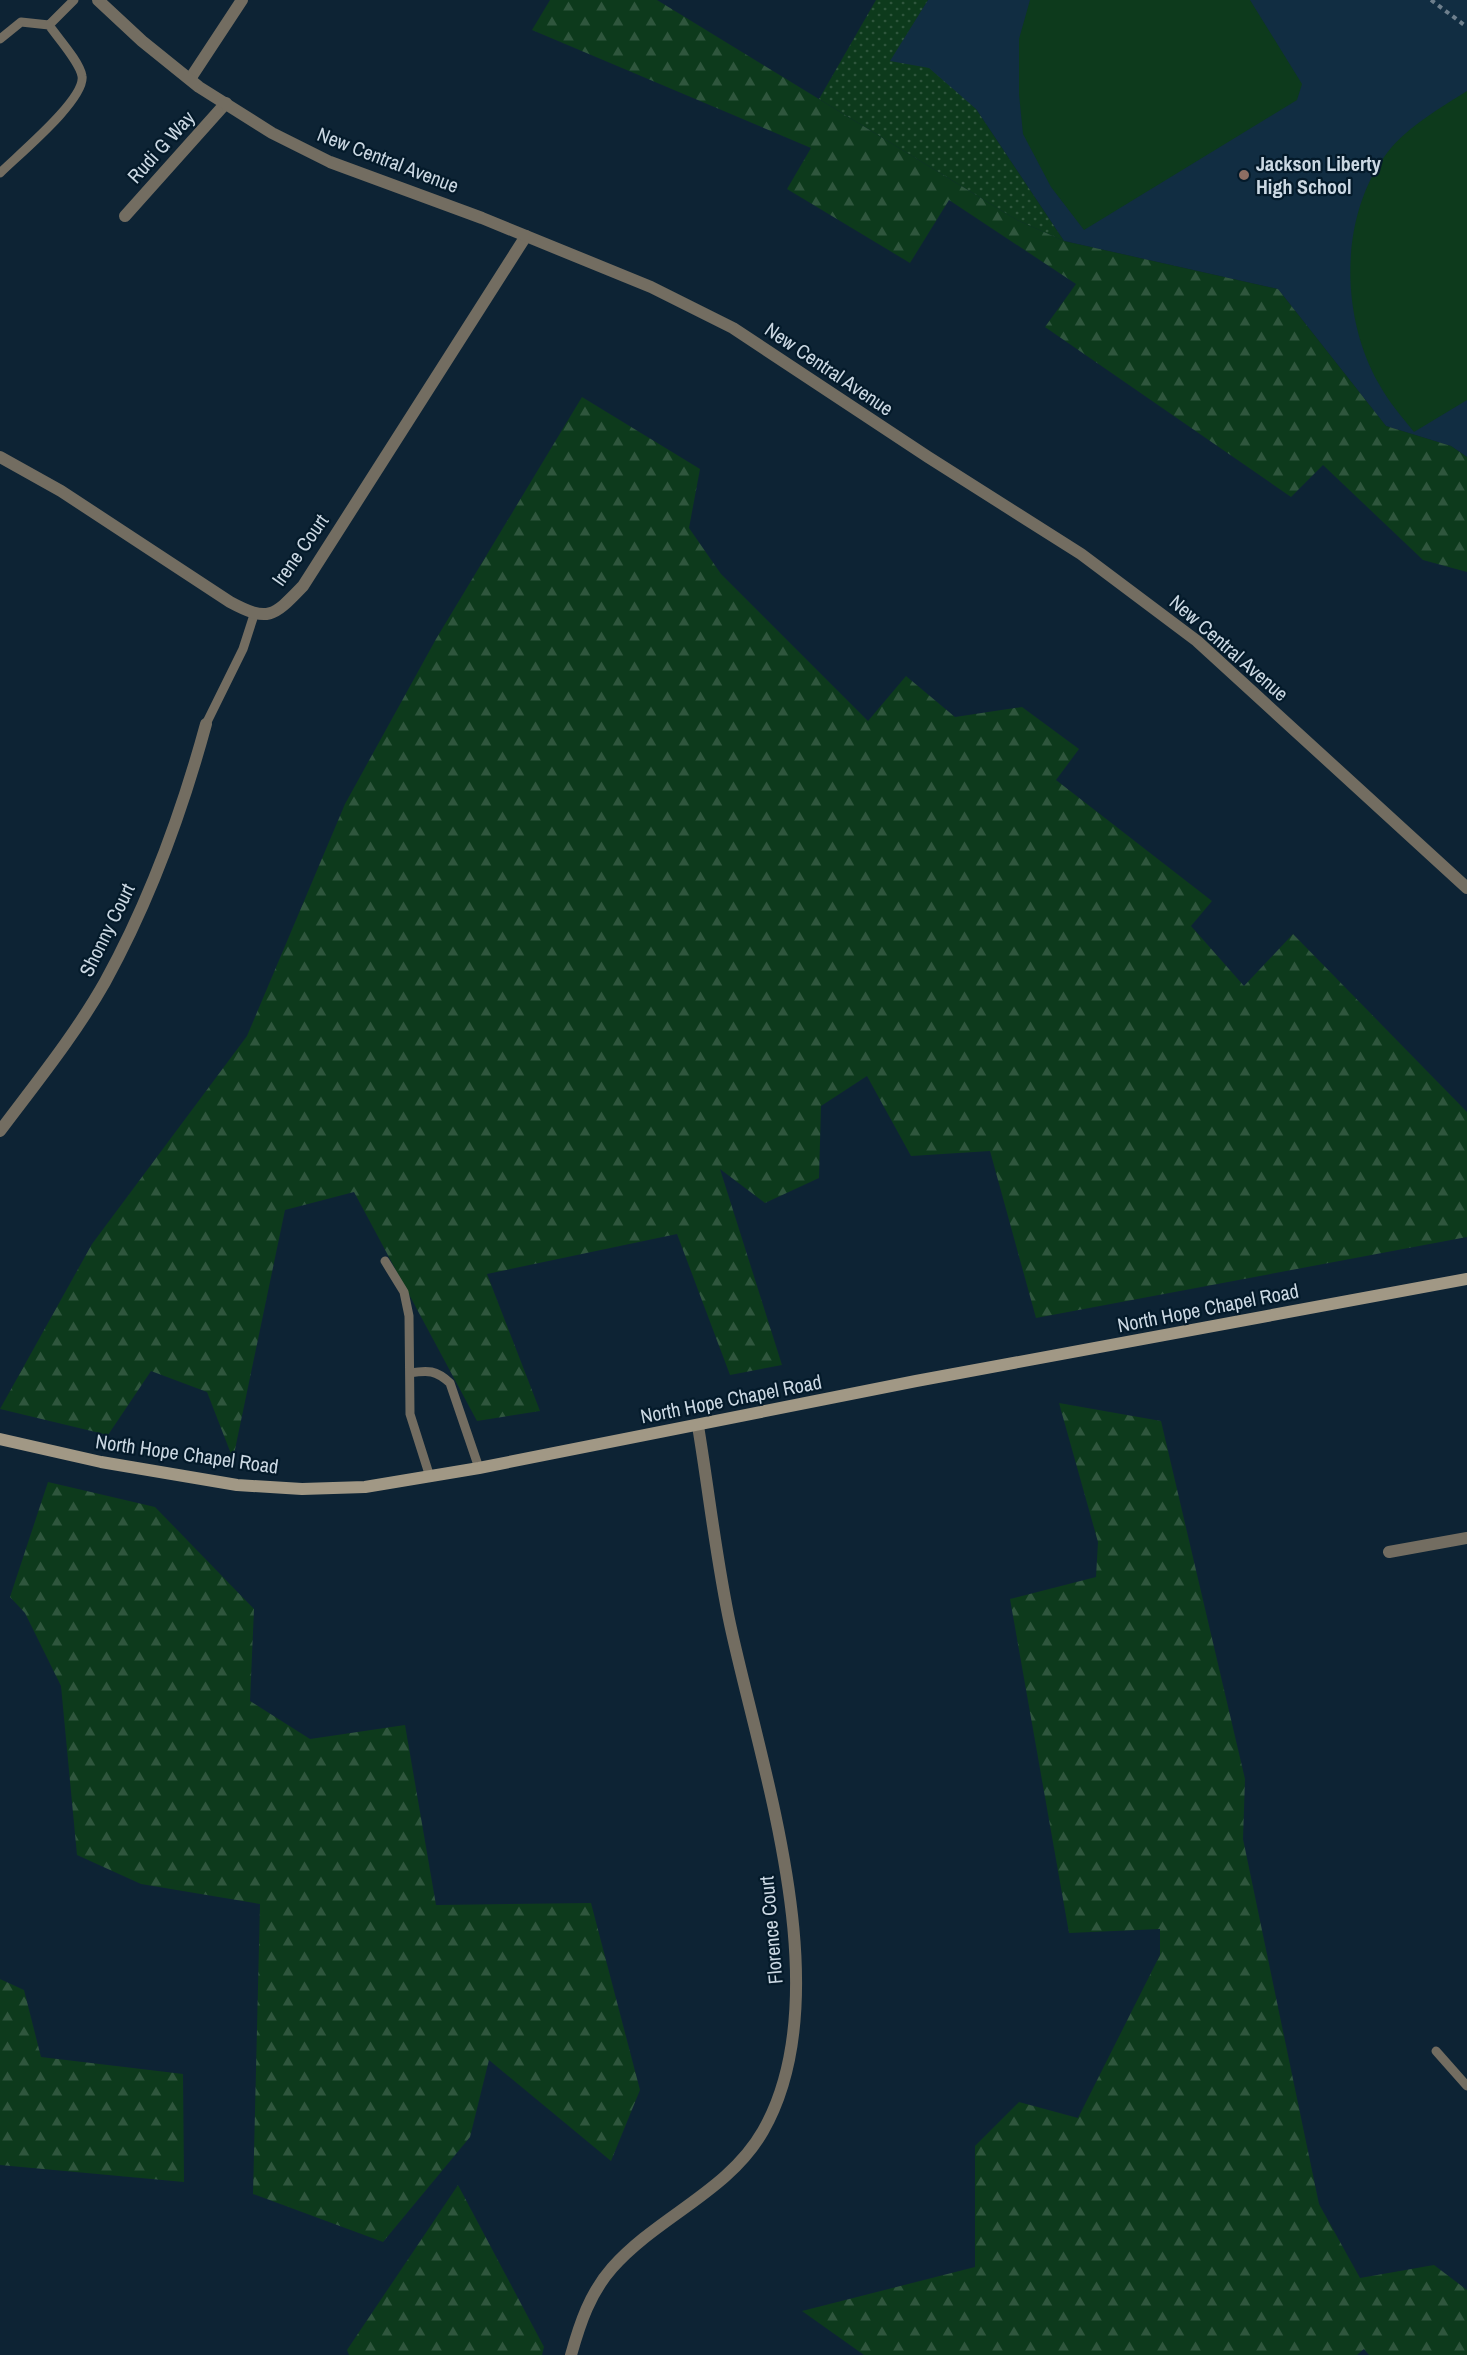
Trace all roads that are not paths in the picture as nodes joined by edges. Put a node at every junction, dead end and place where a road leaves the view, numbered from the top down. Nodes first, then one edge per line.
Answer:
1 (74, 0) edge
2 (98, 0) edge
3 (242, 0) edge
4 (49, 25) junction
5 (0, 39) edge
6 (190, 80) junction
7 (226, 103) junction
8 (0, 173) edge
9 (125, 216) dead end
10 (526, 236) junction
11 (0, 457) edge
12 (254, 615) junction
13 (206, 724) joint
14 (1467, 888) edge
15 (0, 1131) edge
16 (385, 1261) dead end
17 (1467, 1279) edge
18 (410, 1373) junction
19 (698, 1426) junction
20 (0, 1439) edge
21 (479, 1468) junction
22 (430, 1476) junction
23 (1467, 1538) edge
24 (1389, 1552) dead end
25 (1436, 2051) dead end
26 (1467, 2086) edge
27 (571, 2355) edge

1 - 4 lane
2 - 6 street, New Central Avenue
3 - 6 street
4 - 5 lane
4 - 8 lane
6 - 7 street, New Central Avenue
7 - 9 street, Rudi G Way
7 - 10 street, New Central Avenue
10 - 12 street, Irene Court
10 - 14 street, New Central Avenue
11 - 12 street
12 - 13 lane
13 - 15 street, Shonny Court
16 - 18 lane
17 - 19 main road, North Hope Chapel Road
18 - 21 lane
18 - 22 lane
19 - 21 main road, North Hope Chapel Road
19 - 27 street, Florence Court
20 - 22 main road, North Hope Chapel Road
21 - 22 main road, North Hope Chapel Road
23 - 24 street
25 - 26 lane

